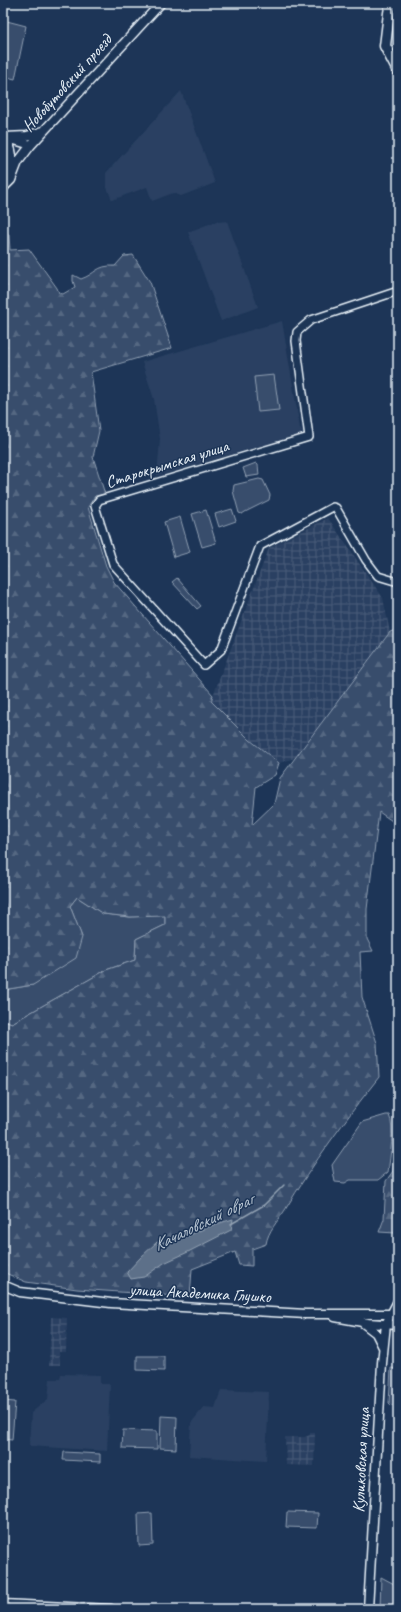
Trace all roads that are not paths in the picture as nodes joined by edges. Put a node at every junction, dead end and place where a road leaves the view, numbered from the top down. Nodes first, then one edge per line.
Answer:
1 (161, 3) edge
2 (391, 3) edge
3 (398, 71) edge
4 (43, 131) junction
5 (4, 137) edge
6 (31, 145) junction
7 (4, 187) edge
8 (398, 291) edge
9 (398, 582) edge
10 (3, 1285) edge
11 (398, 1301) edge
12 (320, 1314) junction
13 (395, 1314) edge
14 (362, 1322) junction
15 (398, 1322) edge
16 (386, 1324) junction
17 (398, 1326) edge
18 (384, 1348) junction
19 (3, 1604) edge
20 (111, 1609) edge
21 (368, 1609) edge

1 - 4 street, Новобутовский проезд
2 - 3 main road
4 - 5 street
4 - 6 street, Новобутовский проезд
5 - 6 street
5 - 7 street
6 - 7 street, Новобутовский проезд
8 - 9 street, Старокрымская улица
10 - 12 street, улица Академика Глушко
11 - 13 street, Куликовская улица
12 - 13 street, улица Академика Глушко
12 - 14 street
13 - 15 street
13 - 16 street, Куликовская улица
14 - 16 street
14 - 18 street
16 - 17 street
16 - 18 street, Куликовская улица
17 - 18 street
18 - 21 street, Куликовская улица
19 - 20 street

